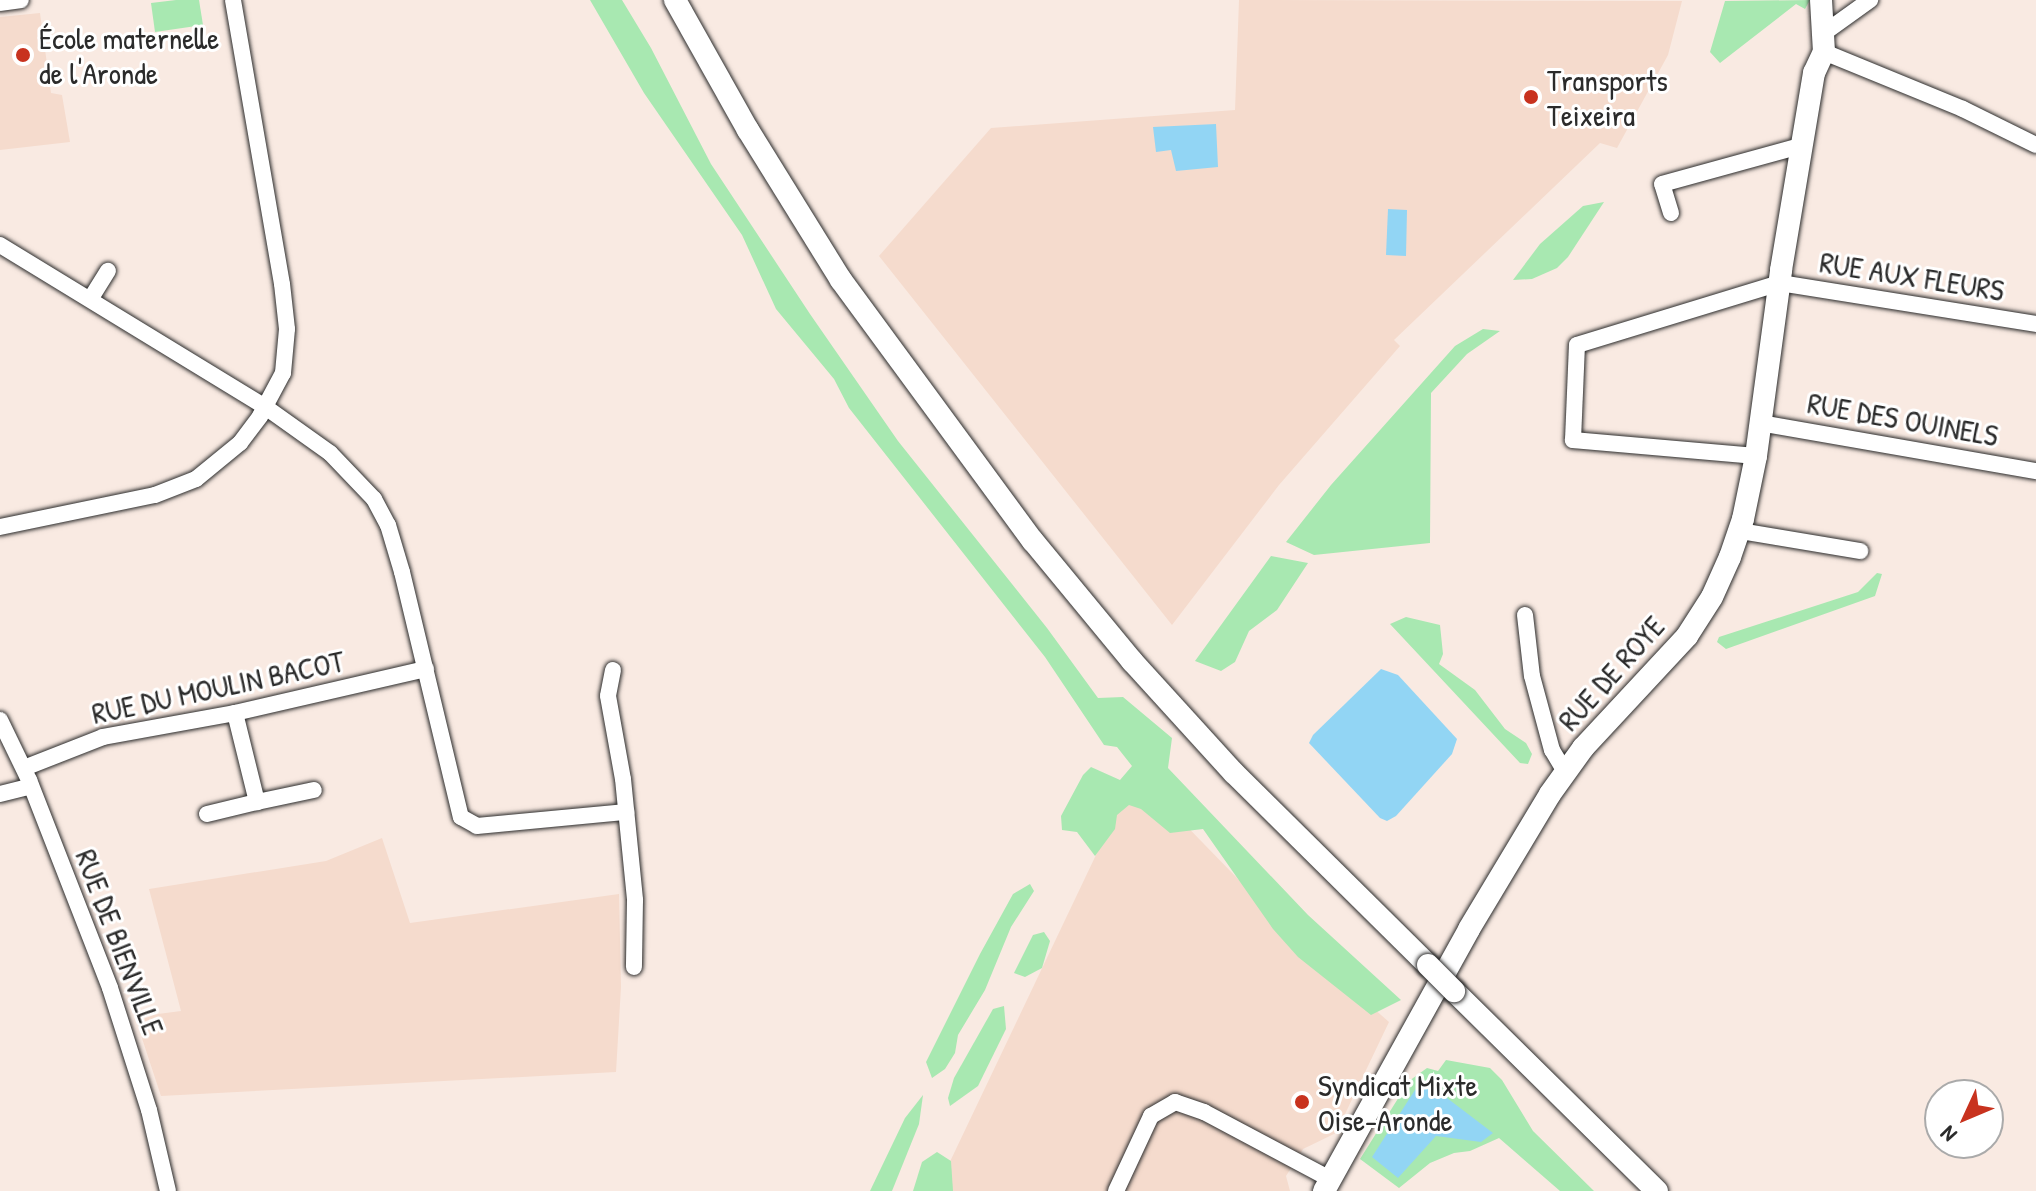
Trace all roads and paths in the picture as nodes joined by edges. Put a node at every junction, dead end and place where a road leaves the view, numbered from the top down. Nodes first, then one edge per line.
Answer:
1 (21, 0) edge
2 (233, 0) edge
3 (675, 0) edge
4 (1821, 0) edge
5 (1870, 0) edge
6 (0, 3) edge
7 (1824, 43) junction
8 (1804, 145) junction
9 (2036, 145) edge
10 (1671, 213) dead end
11 (0, 245) edge
12 (108, 271) dead end
13 (1780, 283) junction
14 (91, 298) junction
15 (2036, 324) edge
16 (264, 406) junction
17 (1760, 423) junction
18 (1756, 456) junction
19 (2036, 471) edge
20 (0, 527) edge
21 (1740, 531) junction
22 (1860, 551) dead end
23 (1525, 615) dead end
24 (426, 669) junction
25 (613, 670) dead end
26 (235, 713) junction
27 (0, 720) edge
28 (24, 768) junction
29 (1565, 772) junction
30 (31, 786) junction
31 (314, 790) dead end
32 (0, 794) edge
33 (257, 802) junction
34 (626, 812) junction
35 (207, 814) dead end
36 (634, 967) dead end
37 (1327, 1185) edge
38 (168, 1191) edge
39 (1116, 1191) edge
40 (1657, 1191) edge

1 - 6 street
2 - 16 street
3 - 40 main road, bridge
4 - 7 main road, RUE DE ROYE
5 - 7 street
7 - 8 main road, RUE DE ROYE
7 - 9 street
8 - 10 street
8 - 13 main road, RUE DE ROYE
11 - 14 street
12 - 14 street
13 - 15 street, RUE AUX FLEURS
13 - 17 main road, RUE DE ROYE
13 - 18 street
14 - 16 street
16 - 20 street
16 - 24 street
17 - 18 main road, RUE DE ROYE
17 - 19 street, RUE DES OUINELS
18 - 21 main road, RUE DE ROYE
21 - 22 street
21 - 29 main road, RUE DE ROYE
23 - 29 street
24 - 26 street, RUE DU MOULIN BACOT
24 - 34 street
25 - 34 street
26 - 28 street, RUE DU MOULIN BACOT
26 - 33 street
27 - 28 street, RUE DE BIENVILLE
28 - 30 street, RUE DE BIENVILLE
29 - 37 main road, RUE DE ROYE
30 - 32 street
30 - 38 street, RUE DE BIENVILLE
31 - 33 street
33 - 35 street
34 - 36 street
37 - 39 street

